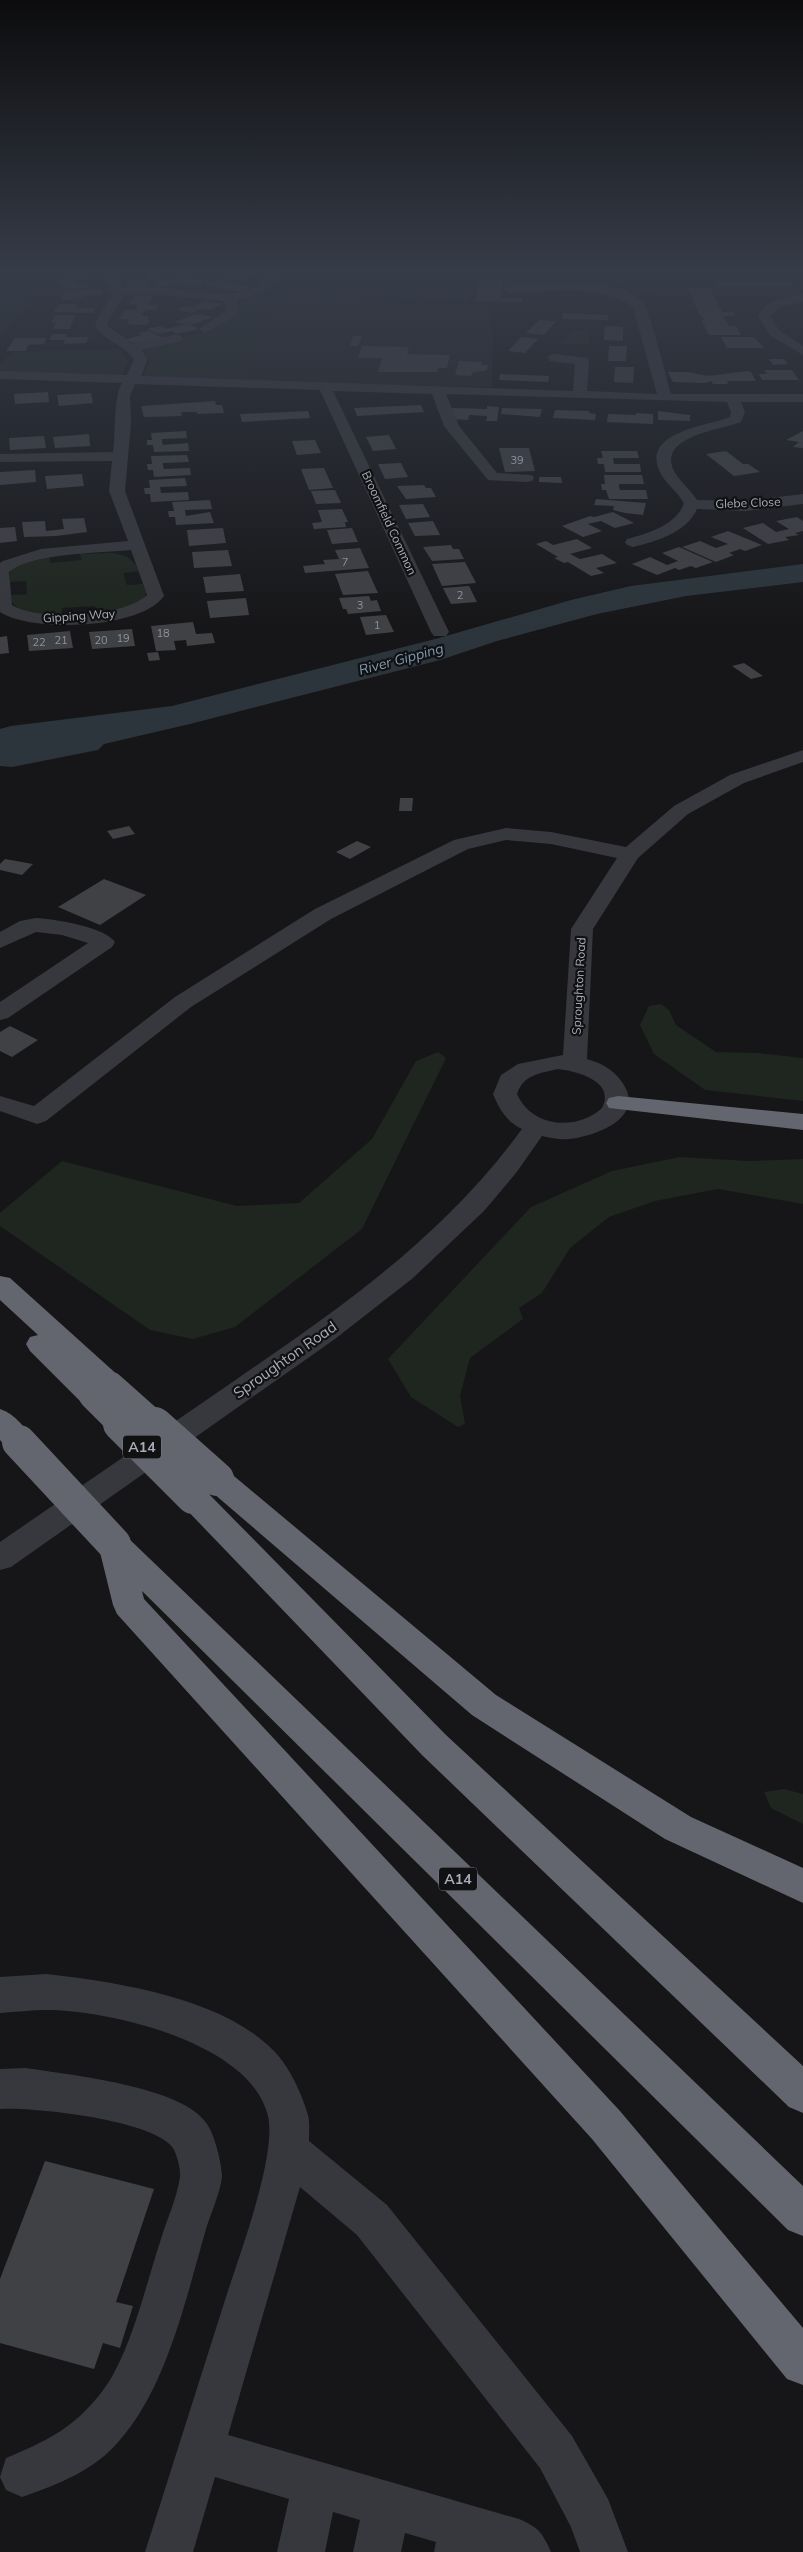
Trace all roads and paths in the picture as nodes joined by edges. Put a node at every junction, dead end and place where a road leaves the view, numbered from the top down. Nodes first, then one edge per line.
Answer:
1 (125, 392) edge
2 (327, 392) edge
3 (438, 392) edge
4 (497, 392) edge
5 (663, 392) edge
6 (580, 395) joint
7 (665, 398) junction
8 (732, 398) junction
9 (803, 398) edge
10 (120, 456) junction
11 (0, 458) edge
12 (527, 478) dead end
13 (803, 499) edge
14 (692, 504) junction
15 (633, 542) dead end
16 (136, 545) junction
17 (440, 632) dead end
18 (803, 756) edge
19 (630, 854) junction
20 (0, 941) edge
21 (0, 1013) edge
22 (575, 1064) junction
23 (0, 1102) edge
24 (618, 1104) junction
25 (803, 1122) edge
26 (537, 1126) junction
27 (0, 1285) edge
28 (0, 1304) edge
29 (101, 1390) junction
30 (9, 1431) edge
31 (205, 1488) junction
32 (114, 1544) junction
33 (0, 1558) edge
34 (803, 1886) edge
35 (0, 1995) edge
36 (0, 2089) edge
37 (803, 2093) edge
38 (289, 2151) junction
39 (803, 2215) edge
40 (803, 2363) edge
41 (201, 2450) junction
42 (22, 2474) dead end
43 (316, 2483) junction
44 (387, 2504) junction
45 (461, 2539) edge
46 (169, 2552) edge
47 (301, 2552) edge
48 (377, 2552) edge
49 (527, 2552) edge
50 (604, 2552) edge

1 - 10 street, Gipping Way
2 - 17 street, Broomfield Common
3 - 12 street
4 - 6 street
5 - 7 street
6 - 7 street
7 - 8 street
8 - 9 street
8 - 14 street
10 - 11 street
10 - 16 street, Gipping Way
13 - 14 street, Glebe Close
14 - 15 street
16 - 16 street, Gipping Way
18 - 19 street, Sproughton Road
19 - 22 street, Sproughton Road
19 - 23 street
20 - 21 street
22 - 24 street
22 - 26 street
24 - 25 highway
24 - 26 street
26 - 33 street, Sproughton Road
27 - 29 highway
28 - 29 highway, A14
29 - 31 highway, A14, bridge
30 - 32 highway, A14, bridge
31 - 34 highway
31 - 37 highway, A14
32 - 39 highway, A14
32 - 40 highway
35 - 38 street
36 - 42 street
38 - 41 street
38 - 50 street
41 - 43 street
41 - 46 street
43 - 44 street
43 - 47 street
44 - 45 street
44 - 48 street
45 - 49 street

